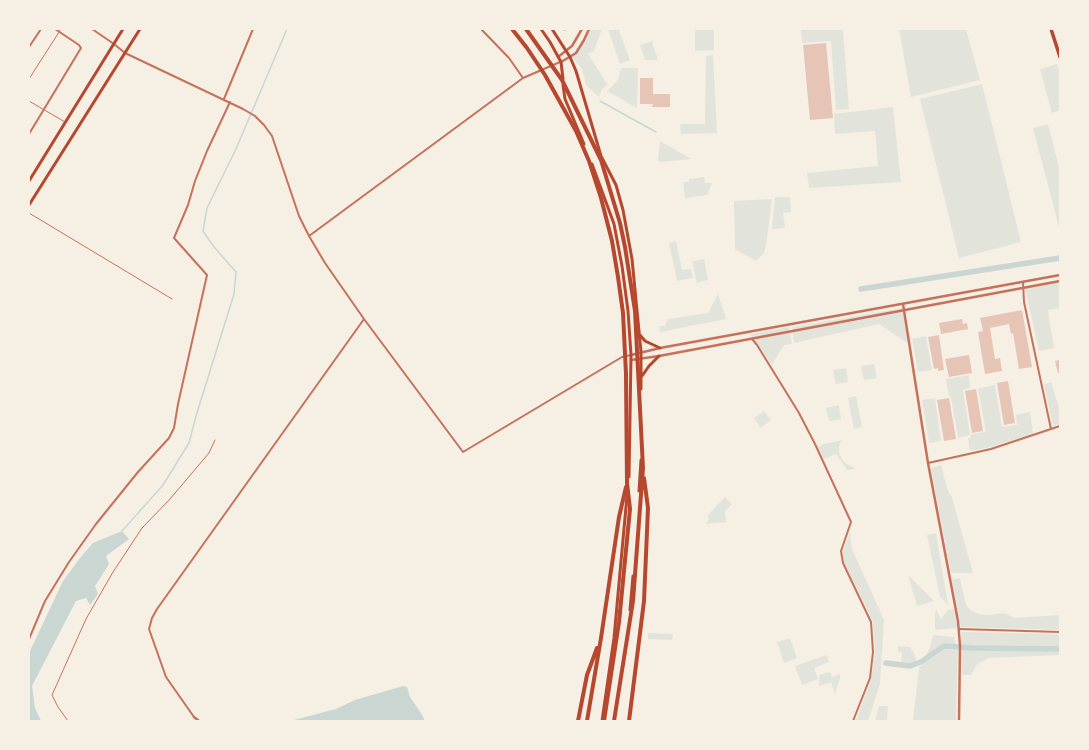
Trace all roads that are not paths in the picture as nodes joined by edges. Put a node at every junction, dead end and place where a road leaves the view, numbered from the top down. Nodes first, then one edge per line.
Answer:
1 (41, 29) edge
2 (55, 29) edge
3 (92, 29) edge
4 (123, 29) edge
5 (140, 29) edge
6 (253, 29) edge
7 (481, 29) edge
8 (512, 29) edge
9 (526, 29) edge
10 (541, 29) edge
11 (552, 29) edge
12 (582, 29) edge
13 (589, 29) edge
14 (1051, 29) edge
15 (60, 30) edge
16 (114, 44) junction
17 (29, 47) edge
18 (566, 50) junction
19 (125, 53) junction
20 (558, 57) junction
21 (570, 57) junction
22 (1060, 57) edge
23 (561, 62) junction
24 (523, 78) junction
25 (29, 79) edge
26 (224, 99) junction
27 (29, 101) edge
28 (230, 102) junction
29 (45, 110) junction
30 (66, 123) junction
31 (29, 134) edge
32 (29, 181) edge
33 (29, 205) edge
34 (29, 213) edge
35 (309, 236) junction
36 (1060, 275) edge
37 (1060, 281) edge
38 (1023, 282) junction
39 (1023, 288) junction
40 (172, 298) dead end
41 (903, 304) junction
42 (904, 310) junction
43 (364, 319) junction
44 (639, 334) junction
45 (752, 339) junction
46 (660, 348) junction
47 (641, 352) junction
48 (631, 355) junction
49 (659, 356) junction
50 (641, 358) junction
51 (631, 360) junction
52 (641, 377) junction
53 (1060, 426) edge
54 (1051, 429) junction
55 (215, 440) dead end
56 (928, 463) junction
57 (643, 468) junction
58 (627, 483) junction
59 (959, 629) junction
60 (1060, 632) edge
61 (601, 638) junction
62 (29, 639) edge
63 (194, 717) junction
64 (68, 721) edge
65 (196, 721) edge
66 (199, 721) edge
67 (578, 721) edge
68 (587, 721) edge
69 (603, 721) edge
70 (615, 721) edge
71 (629, 721) edge
72 (853, 721) edge
73 (959, 721) edge

1 - 17 street
2 - 15 street
3 - 16 street
4 - 16 main road
5 - 19 main road
6 - 26 street
7 - 24 street
8 - 58 highway
9 - 57 highway
10 - 20 main road
11 - 18 main road
12 - 18 street
13 - 21 street
14 - 22 main road
15 - 25 lane
15 - 29 street
16 - 19 street
16 - 30 main road
18 - 20 street
18 - 21 main road
19 - 26 street
19 - 33 main road
20 - 23 main road
21 - 23 street
21 - 44 main road
23 - 24 street
23 - 48 main road
24 - 35 street
26 - 28 street
27 - 29 lane
28 - 35 street
28 - 62 street
29 - 30 lane
29 - 31 street
30 - 32 main road
34 - 40 lane
35 - 43 street
36 - 38 street
37 - 39 street
38 - 39 street
38 - 41 street
39 - 42 street
39 - 54 street
41 - 42 street
41 - 46 street
42 - 45 street
42 - 56 street
43 - 48 street
43 - 63 street
44 - 46 main road
44 - 47 main road
45 - 49 street
45 - 72 street
46 - 47 street
47 - 48 street
47 - 50 main road
48 - 51 main road
49 - 50 street
49 - 52 main road
50 - 51 street
50 - 52 main road
51 - 69 main road
52 - 70 main road
53 - 54 street
54 - 56 street
55 - 64 lane
56 - 59 street
57 - 70 highway
57 - 71 highway
58 - 61 highway
58 - 69 highway
59 - 60 street
59 - 73 street
61 - 67 highway
61 - 68 highway
63 - 65 street
63 - 66 street

